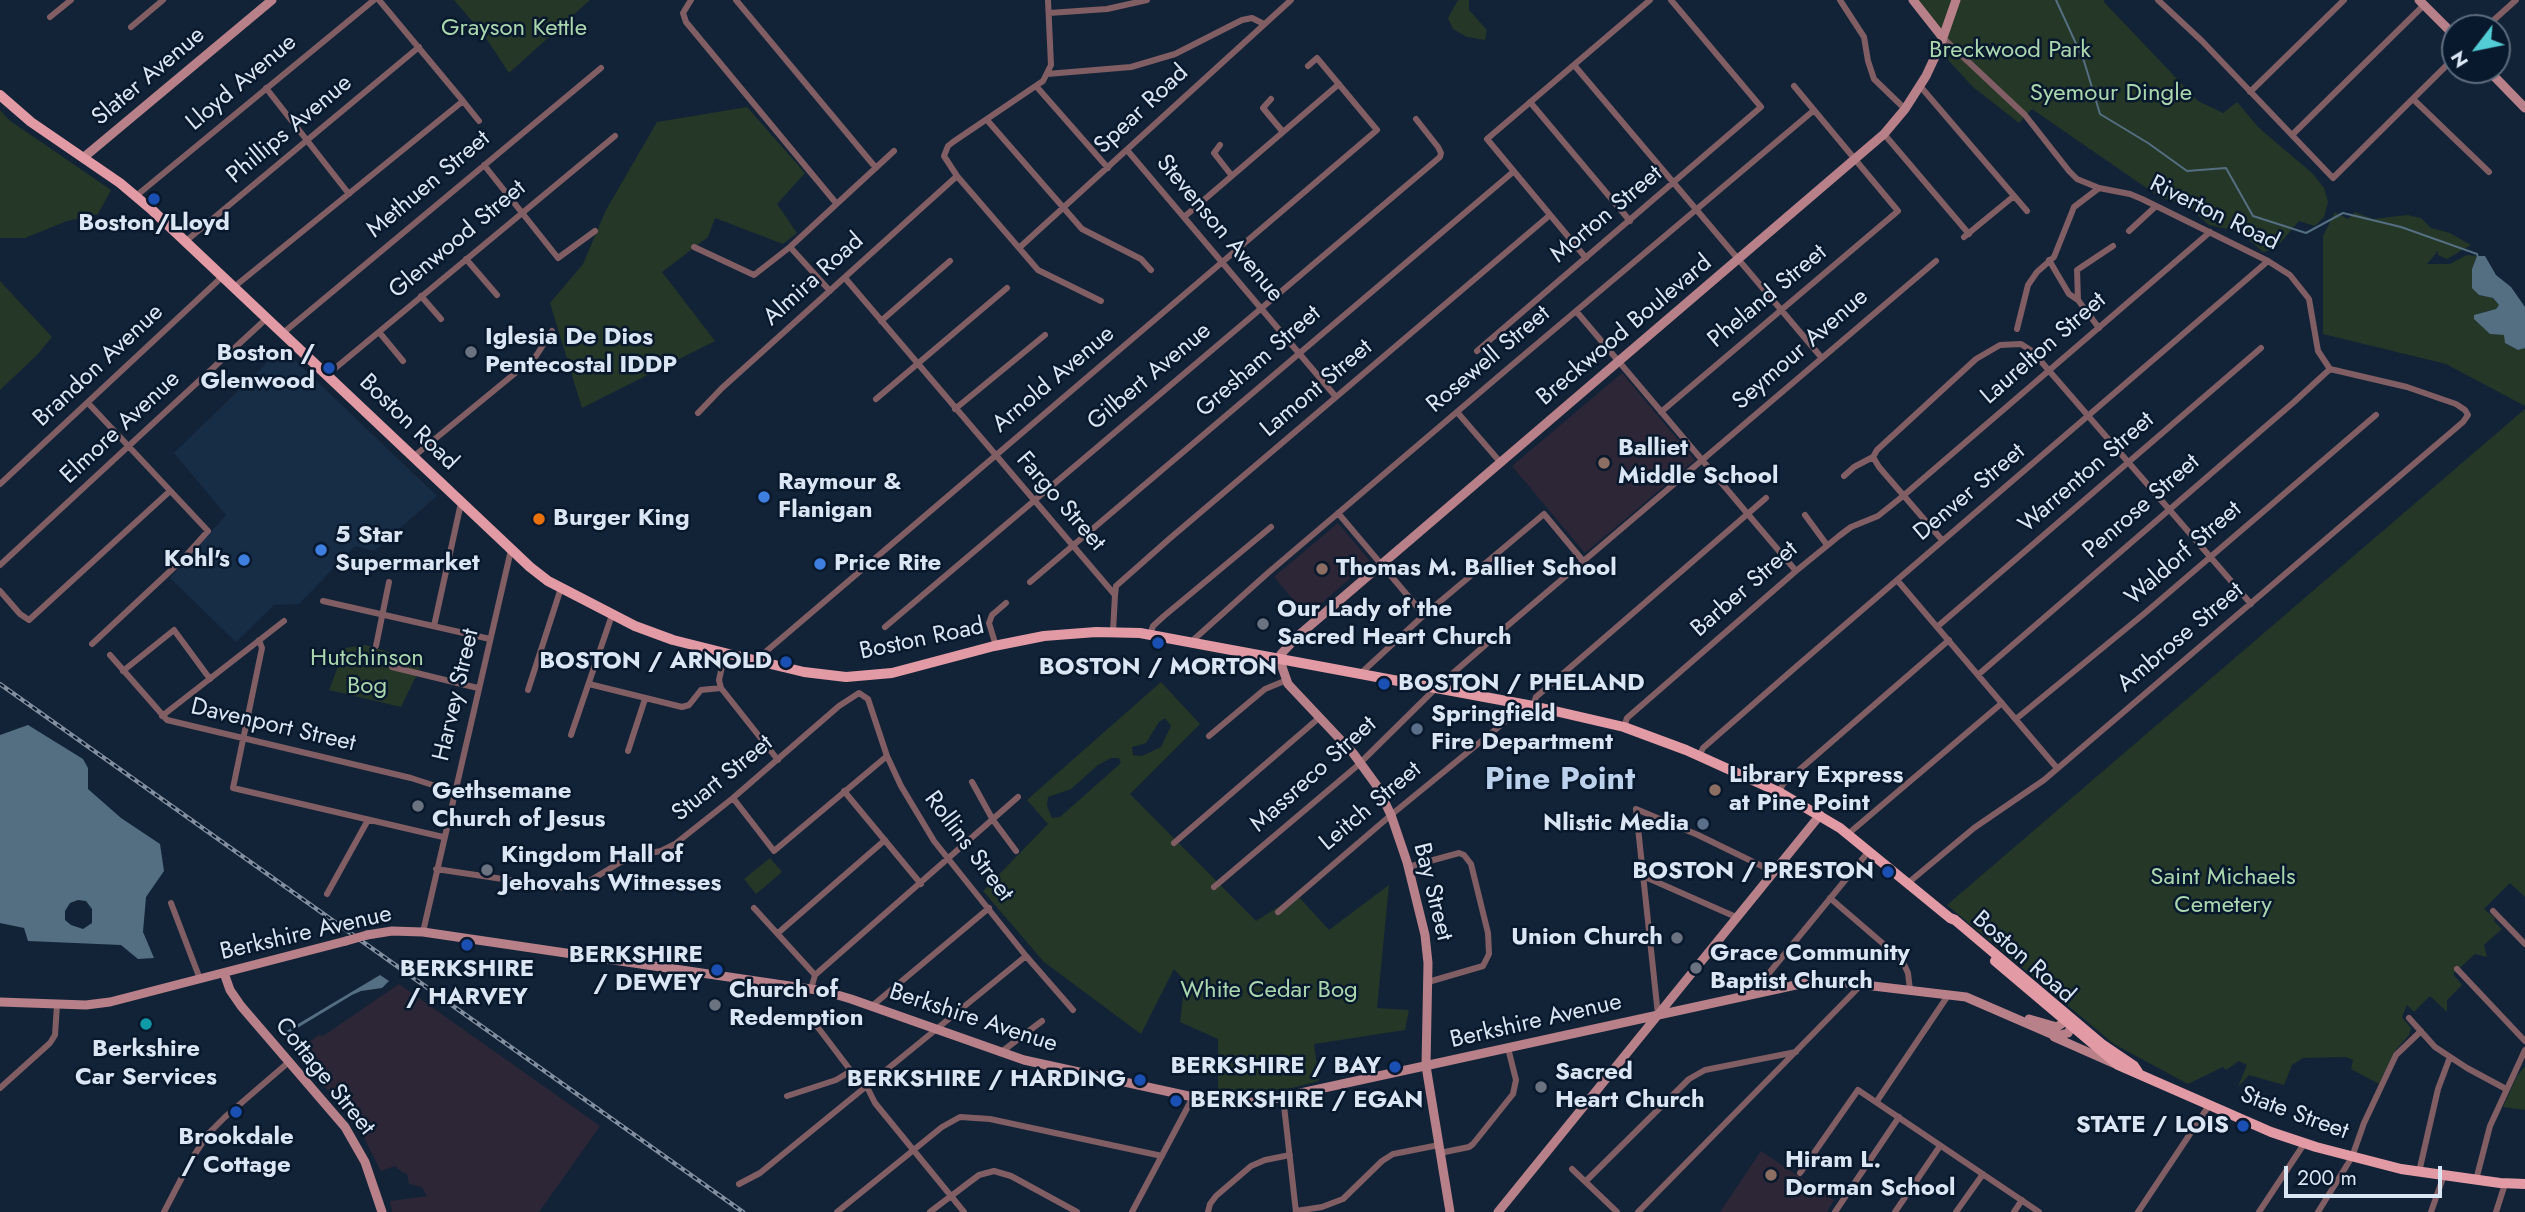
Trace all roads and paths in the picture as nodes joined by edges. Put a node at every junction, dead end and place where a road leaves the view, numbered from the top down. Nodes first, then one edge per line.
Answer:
1 (71, 0) edge
2 (163, 0) edge
3 (272, 0) edge
4 (377, 0) edge
5 (691, 0) edge
6 (736, 0) edge
7 (1048, 0) edge
8 (1147, 0) edge
9 (1291, 0) edge
10 (1650, 0) edge
11 (1671, 0) edge
12 (1840, 0) edge
13 (1913, 0) edge
14 (1956, 0) edge
15 (2158, 0) edge
16 (2344, 0) edge
17 (2516, 0) edge
18 (2421, 3) edge
19 (1049, 13) junction
20 (2500, 14) edge
21 (50, 18) dead end
22 (2441, 22) edge
23 (1264, 24) junction
24 (131, 27) dead end
25 (1943, 38) junction
26 (419, 47) junction
27 (1574, 65) junction
28 (1308, 66) dead end
29 (601, 68) dead end
30 (2441, 71) edge
31 (1047, 74) junction
32 (1339, 84) junction
33 (2502, 84) edge
34 (1036, 86) junction
35 (1794, 86) dead end
36 (1920, 86) junction
37 (265, 88) junction
38 (2250, 92) junction
39 (0, 94) edge
40 (460, 98) junction
41 (1271, 99) dead end
42 (2413, 99) junction
43 (1530, 102) junction
44 (1263, 105) junction
45 (2524, 105) edge
46 (1905, 109) junction
47 (1813, 111) junction
48 (1254, 113) dead end
49 (1416, 119) dead end
50 (987, 120) junction
51 (479, 121) dead end
52 (1283, 132) junction
53 (1884, 134) junction
54 (2292, 135) junction
55 (615, 136) dead end
56 (306, 141) junction
57 (1220, 145) dead end
58 (1127, 150) junction
59 (894, 151) dead end
60 (1214, 151) junction
61 (83, 158) junction
62 (1206, 158) dead end
63 (1856, 160) junction
64 (484, 165) junction
65 (876, 168) junction
66 (1108, 168) junction
67 (1513, 172) junction
68 (2489, 172) dead end
69 (957, 176) junction
70 (1233, 176) junction
71 (1674, 184) junction
72 (2099, 188) junction
73 (349, 194) junction
74 (136, 196) junction
75 (2014, 196) junction
76 (836, 203) junction
77 (2156, 206) junction
78 (1063, 208) junction
79 (1694, 209) junction
80 (2027, 211) dead end
81 (521, 212) junction
82 (1550, 215) junction
83 (1184, 217) junction
84 (1630, 221) junction
85 (595, 231) dead end
86 (2129, 231) dead end
87 (2210, 232) junction
88 (186, 241) junction
89 (2113, 246) dead end
90 (694, 247) dead end
91 (790, 247) junction
92 (1019, 248) junction
93 (466, 258) junction
94 (1586, 258) junction
95 (1739, 260) junction
96 (2049, 260) junction
97 (950, 261) dead end
98 (1936, 261) dead end
99 (2269, 261) junction
100 (1222, 263) junction
101 (1151, 270) dead end
102 (223, 276) junction
103 (845, 278) junction
104 (234, 287) junction
105 (1007, 288) dead end
106 (830, 291) junction
107 (497, 295) dead end
108 (421, 296) junction
109 (2078, 300) junction
110 (1101, 301) dead end
111 (1261, 309) junction
112 (1576, 311) junction
113 (1782, 311) junction
114 (267, 318) junction
115 (441, 319) dead end
116 (881, 321) junction
117 (2099, 328) junction
118 (2017, 329) dead end
119 (552, 331) dead end
120 (379, 332) junction
121 (283, 333) junction
122 (1045, 335) dead end
123 (2261, 348) dead end
124 (1476, 351) dead end
125 (1300, 353) junction
126 (1821, 357) junction
127 (403, 361) dead end
128 (1619, 362) junction
129 (917, 363) junction
130 (2330, 369) junction
131 (2050, 372) junction
132 (327, 375) junction
133 (1336, 397) junction
134 (876, 399) dead end
135 (88, 403) junction
136 (955, 409) junction
137 (1457, 412) junction
138 (1661, 412) junction
139 (698, 413) dead end
140 (2376, 415) dead end
141 (2089, 417) junction
142 (129, 446) junction
143 (994, 456) junction
144 (413, 457) junction
145 (1873, 457) junction
146 (1702, 461) junction
147 (2129, 462) junction
148 (1501, 463) junction
149 (1844, 476) dead end
150 (0, 484) edge
151 (170, 491) junction
152 (1903, 496) junction
153 (1766, 498) dead end
154 (1032, 501) junction
155 (461, 503) junction
156 (2169, 508) junction
157 (1338, 513) junction
158 (1747, 514) junction
159 (1805, 515) dead end
160 (1271, 527) dead end
161 (1942, 540) junction
162 (1827, 545) junction
163 (1072, 547) junction
164 (511, 550) junction
165 (2209, 558) junction
166 (1584, 562) junction
167 (0, 565) edge
168 (1382, 565) junction
169 (1796, 571) junction
170 (1898, 580) junction
171 (388, 582) dead end
172 (1030, 582) dead end
173 (561, 588) junction
174 (0, 591) edge
175 (1115, 595) junction
176 (323, 601) dead end
177 (1006, 603) dead end
178 (2251, 604) junction
179 (384, 614) junction
180 (612, 615) junction
181 (1424, 615) junction
182 (284, 621) dead end
183 (435, 626) junction
184 (885, 627) dead end
185 (1937, 627) junction
186 (1113, 632) junction
187 (1150, 635) junction
188 (259, 639) junction
189 (490, 639) junction
190 (1949, 640) junction
191 (1191, 642) junction
192 (92, 644) dead end
193 (376, 646) dead end
194 (996, 646) junction
195 (725, 653) junction
196 (110, 655) dead end
197 (756, 660) junction
198 (1280, 661) junction
199 (392, 667) dead end
200 (123, 671) junction
201 (1360, 674) junction
202 (1979, 674) junction
203 (210, 678) junction
204 (1287, 680) junction
205 (589, 684) junction
206 (1437, 687) junction
207 (478, 688) junction
208 (721, 688) junction
209 (528, 690) dead end
210 (859, 693) joint
211 (645, 699) junction
212 (1516, 703) junction
213 (2002, 703) junction
214 (1534, 706) junction
215 (162, 716) junction
216 (1320, 718) junction
217 (2016, 719) junction
218 (1624, 727) junction
219 (572, 735) dead end
220 (1209, 736) dead end
221 (243, 739) junction
222 (628, 751) dead end
223 (887, 755) junction
224 (1699, 756) junction
225 (778, 760) junction
226 (1360, 763) junction
227 (2057, 768) junction
228 (972, 782) dead end
229 (454, 792) junction
230 (844, 792) junction
231 (1779, 793) junction
232 (1018, 797) dead end
233 (733, 798) junction
234 (1391, 815) junction
235 (1820, 815) junction
236 (368, 820) junction
237 (993, 820) junction
238 (1848, 834) junction
239 (443, 837) junction
240 (884, 840) junction
241 (1174, 843) dead end
242 (1016, 850) dead end
243 (1869, 851) junction
244 (948, 858) junction
245 (1408, 867) junction
246 (436, 869) junction
247 (1774, 872) junction
248 (1643, 876) junction
249 (1908, 883) junction
250 (921, 884) junction
251 (1214, 887) dead end
252 (327, 894) dead end
253 (1830, 898) junction
254 (171, 903) dead end
255 (754, 908) dead end
256 (989, 908) junction
257 (2494, 911) dead end
258 (1278, 912) dead end
259 (1736, 917) junction
260 (423, 932) junction
261 (778, 933) junction
262 (2525, 944) edge
263 (1026, 956) junction
264 (2457, 969) dead end
265 (224, 972) junction
266 (815, 975) junction
267 (200, 979) junction
268 (1428, 982) junction
269 (1861, 985) junction
270 (811, 989) junction
271 (1910, 990) junction
272 (1764, 992) junction
273 (1949, 994) junction
274 (0, 1002) edge
275 (57, 1005) junction
276 (872, 1006) junction
277 (1073, 1010) dead end
278 (1658, 1015) junction
279 (2013, 1016) junction
280 (810, 1017) dead end
281 (2409, 1018) dead end
282 (1042, 1021) dead end
283 (2071, 1022) junction
284 (937, 1030) junction
285 (2421, 1031) junction
286 (2050, 1034) junction
287 (2525, 1041) edge
288 (1508, 1048) junction
289 (2525, 1049) edge
290 (1000, 1052) junction
291 (1797, 1052) junction
292 (2450, 1057) junction
293 (290, 1061) junction
294 (2118, 1065) junction
295 (1426, 1066) junction
296 (851, 1071) junction
297 (2138, 1072) junction
298 (867, 1087) junction
299 (0, 1088) edge
300 (2506, 1088) junction
301 (787, 1096) dead end
302 (1193, 1097) junction
303 (1283, 1097) junction
304 (1877, 1101) junction
305 (2210, 1104) junction
306 (1899, 1117) junction
307 (2304, 1144) junction
308 (1940, 1146) junction
309 (1440, 1149) junction
310 (914, 1150) junction
311 (1290, 1155) junction
312 (1162, 1156) junction
313 (2352, 1157) junction
314 (1572, 1169) dead end
315 (2419, 1172) junction
316 (1800, 1173) dead end
317 (1983, 1174) junction
318 (2444, 1175) junction
319 (2476, 1180) junction
320 (1586, 1181) junction
321 (739, 1184) dead end
322 (2505, 1184) junction
323 (2525, 1184) edge
324 (951, 1196) junction
325 (2022, 1200) junction
326 (1296, 1211) edge
327 (164, 1212) edge
328 (382, 1212) edge
329 (837, 1212) edge
330 (930, 1212) edge
331 (964, 1212) edge
332 (1077, 1212) edge
333 (1132, 1212) edge
334 (1208, 1212) edge
335 (1450, 1212) edge
336 (1497, 1212) edge
337 (1617, 1212) edge
338 (1638, 1212) edge
339 (1835, 1212) edge
340 (1895, 1212) edge
341 (1956, 1212) edge
342 (2014, 1212) edge
343 (2039, 1212) edge
344 (2138, 1212) edge
345 (2259, 1212) edge
346 (2318, 1212) edge
347 (2431, 1212) edge
348 (2496, 1212) edge

1 - 21 street
2 - 24 street
3 - 61 main road, Slater Avenue
4 - 26 street
4 - 37 street, Lloyd Avenue
5 - 76 street
6 - 65 street
7 - 19 street
8 - 19 street
9 - 23 street, Spear Road
10 - 27 street
11 - 71 street, Morton Street
12 - 46 street
13 - 25 main road
14 - 25 main road, Breckwood Boulevard
15 - 38 street
16 - 38 street
17 - 20 street
18 - 22 main road
18 - 54 street
19 - 31 street
23 - 31 street
23 - 58 street, Spear Road
25 - 36 main road, Breckwood Boulevard
25 - 72 street, Riverton Road
26 - 40 street
26 - 56 street, Phillips Avenue
27 - 43 street
27 - 71 street
28 - 32 street
29 - 64 street, Methuen Street
30 - 42 street
31 - 34 street
32 - 52 street
32 - 100 street, Arnold Avenue
33 - 45 main road
34 - 50 street
34 - 66 street
35 - 47 street
36 - 46 main road, Breckwood Boulevard
36 - 75 street
37 - 56 street
37 - 74 street, Lloyd Avenue
38 - 54 street
39 - 61 main road, Boston Road
40 - 51 street
40 - 73 street
41 - 44 street
42 - 54 street
42 - 68 street
43 - 67 street
43 - 84 street
44 - 48 street
44 - 52 street
46 - 53 main road, Breckwood Boulevard
47 - 63 street
47 - 79 street, Rosewell Street
49 - 111 street, Gilbert Avenue
50 - 69 street
50 - 78 street
52 - 70 street
53 - 63 main road, Breckwood Boulevard
53 - 75 street
55 - 81 street, Glenwood Street
56 - 73 street
56 - 88 street, Phillips Avenue
57 - 60 street
58 - 66 street, Spear Road
58 - 83 street, Stevenson Avenue
59 - 65 street
60 - 62 street
60 - 70 street
61 - 74 main road, Boston Road
63 - 95 main road, Breckwood Boulevard
63 - 113 street, Pheland Street
64 - 81 street
64 - 121 street, Methuen Street
65 - 76 street
66 - 78 street, Spear Road
67 - 82 street
67 - 125 street, Gresham Street
69 - 92 street
69 - 103 street, Almira Road
70 - 83 street
71 - 79 street
71 - 84 street, Morton Street
72 - 77 street, Riverton Road
72 - 96 street
73 - 104 street
74 - 88 main road, Boston Road
75 - 80 street
76 - 91 street
77 - 86 street
77 - 87 street, Riverton Road
78 - 92 street, Spear Road
78 - 101 street
79 - 95 street
79 - 112 street, Rosewell Street
81 - 85 street
81 - 93 street, Glenwood Street
82 - 94 street
82 - 133 street, Lamont Street
83 - 100 street, Stevenson Avenue
84 - 94 street, Morton Street
87 - 99 street, Riverton Road
87 - 117 street, Laurelton Street
88 - 102 main road, Boston Road
89 - 109 street
90 - 91 street
91 - 106 street
92 - 110 street
93 - 107 street
93 - 108 street, Glenwood Street
94 - 124 street, Morton Street
95 - 113 street
95 - 128 main road, Breckwood Boulevard
96 - 109 street
96 - 118 street
97 - 116 street
98 - 126 street, Seymour Avenue
99 - 130 street, Riverton Road
99 - 141 street, Denver Street
100 - 111 street, Stevenson Avenue
100 - 143 street, Arnold Avenue
102 - 104 main road, Boston Road
102 - 135 street, Brandon Avenue
103 - 106 street, Almira Road
103 - 116 street, Fargo Street
104 - 114 main road, Boston Road
105 - 129 street
106 - 139 street, Almira Road
108 - 115 street
108 - 120 street, Glenwood Street
109 - 117 street
111 - 125 street, Stevenson Avenue
111 - 154 street, Gilbert Avenue
112 - 128 street
112 - 137 street, Rosewell Street
113 - 126 street
113 - 138 street, Pheland Street
114 - 121 main road, Boston Road
114 - 142 street, Elmore Avenue
116 - 129 street, Fargo Street
117 - 131 street, Laurelton Street
119 - 144 street
120 - 127 street
120 - 132 street, Glenwood Street
121 - 132 main road, Boston Road
122 - 136 street
123 - 147 street, Warrenton Street
125 - 133 street, Stevenson Avenue
125 - 163 street, Gresham Street
126 - 146 street, Seymour Avenue
128 - 138 street
128 - 148 main road, Breckwood Boulevard
129 - 134 street
129 - 136 street, Fargo Street
130 - 156 street, Penrose Street
130 - 178 street, Ambrose Street
131 - 141 street
131 - 145 street
131 - 152 street, Laurelton Street
132 - 144 main road, Boston Road
133 - 175 street, Lamont Street
135 - 142 street
135 - 150 street, Brandon Avenue
136 - 143 street, Fargo Street
137 - 148 street
137 - 157 street, Rosewell Street
138 - 146 street
140 - 165 street, Waldorf Street
141 - 147 street
141 - 161 street, Denver Street
142 - 151 street
142 - 167 street, Elmore Avenue
143 - 154 street, Fargo Street
143 - 197 street, Arnold Avenue
144 - 155 main road, Boston Road
145 - 149 street
145 - 152 street
146 - 158 street
146 - 166 street, Seymour Avenue
147 - 156 street
147 - 185 street, Warrenton Street
148 - 168 main road, Breckwood Boulevard
151 - 174 street
151 - 192 street
152 - 161 street
152 - 162 street, Barber Street
153 - 158 street
154 - 163 street, Fargo Street
154 - 184 street, Gilbert Avenue
155 - 164 main road, Boston Road
155 - 183 street
156 - 165 street
156 - 202 street, Penrose Street
157 - 168 street
157 - 191 street, Rosewell Street
158 - 169 street
158 - 214 street
159 - 162 street
160 - 187 street
161 - 170 street, Denver Street
162 - 169 street, Barber Street
163 - 172 street, Gresham Street
163 - 175 street, Fargo Street
164 - 173 main road, Boston Road
164 - 189 street, Harvey Street
165 - 178 street
165 - 217 street, Waldorf Street
166 - 181 street
166 - 206 street, Seymour Avenue
168 - 181 street
168 - 198 main road, Breckwood Boulevard
169 - 218 street, Barber Street
170 - 185 street
170 - 224 street, Denver Street
171 - 179 street
173 - 180 main road, Boston Road
173 - 209 street
175 - 186 street
176 - 179 street
177 - 194 street
178 - 227 street, Ambrose Street
179 - 183 street
179 - 193 street
180 - 195 main road, Boston Road
180 - 205 street
181 - 201 street
182 - 188 street
183 - 189 street
185 - 190 street
186 - 187 main road, Boston Road
186 - 194 main road, Boston Road
187 - 191 main road, Boston Road
188 - 203 street
188 - 221 street
189 - 207 street, Harvey Street
190 - 202 street
190 - 231 street
191 - 198 main road, Boston Road
194 - 197 main road, Boston Road
195 - 197 main road, Boston Road
195 - 208 street
196 - 200 street, Davenport Street
198 - 201 main road, Boston Road
198 - 204 main road, Bay Street
199 - 207 street
200 - 203 street
200 - 215 street, Davenport Street
201 - 206 main road, Boston Road
202 - 213 street
203 - 215 street
204 - 216 main road, Bay Street
204 - 220 street
205 - 211 street
205 - 219 street
206 - 212 main road, Boston Road
206 - 226 street, Massreco Street
207 - 229 street, Harvey Street
208 - 211 street
208 - 225 street
210 - 223 street, Rollins Street
210 - 225 street, Stuart Street
211 - 222 street
212 - 214 main road, Boston Road
212 - 234 street, Leitch Street
213 - 217 street
213 - 238 street
214 - 218 main road, Boston Road
215 - 221 street, Davenport Street
216 - 226 main road, Bay Street
216 - 241 street
217 - 227 street
218 - 224 main road, Boston Road
221 - 229 street, Davenport Street
221 - 236 street
223 - 230 street
223 - 244 street, Rollins Street
224 - 231 main road, Boston Road
225 - 233 street, Stuart Street
226 - 234 main road, Bay Street
226 - 251 street, Massreco Street
227 - 249 street, Ambrose Street
228 - 237 street
229 - 239 street, Harvey Street
230 - 233 street
230 - 240 street
231 - 235 main road, Boston Road
232 - 237 street
233 - 246 street, Stuart Street
234 - 245 main road, Bay Street
234 - 258 street, Leitch Street
235 - 238 main road, Boston Road
235 - 247 main road
236 - 239 street
236 - 252 street
237 - 242 street
237 - 244 street
238 - 243 main road, Boston Road
239 - 246 street, Harvey Street
240 - 250 street
240 - 261 street
243 - 249 main road, Boston Road
243 - 253 street
244 - 250 street
244 - 256 street, Rollins Street
245 - 268 main road, Bay Street
245 - 268 street
246 - 260 street, Harvey Street
247 - 248 street
247 - 259 main road
248 - 259 street
248 - 278 street
249 - 283 main road, Boston Road
250 - 266 street
253 - 271 street
253 - 272 street
254 - 267 street
255 - 261 street
256 - 263 street, Rollins Street
256 - 276 street
257 - 262 street
259 - 278 main road
260 - 265 main road, Berkshire Avenue, bridge
260 - 270 main road, Berkshire Avenue
261 - 266 street
263 - 277 street, Rollins Street
263 - 284 street
264 - 287 street
265 - 267 main road, Berkshire Avenue
265 - 293 main road, Cottage Street
266 - 270 street
267 - 275 main road, Berkshire Avenue
268 - 295 main road, Bay Street
269 - 271 main road, Berkshire Avenue
269 - 272 main road, Berkshire Avenue
269 - 291 street
270 - 276 main road, Berkshire Avenue
271 - 273 main road, Berkshire Avenue
272 - 278 main road, Berkshire Avenue
273 - 279 main road, Berkshire Avenue
273 - 304 street
274 - 275 main road, Berkshire Avenue
275 - 299 street
276 - 284 main road, Berkshire Avenue
278 - 288 main road, Berkshire Avenue
278 - 336 main road
279 - 283 main road, Berkshire Avenue
279 - 286 main road, Berkshire Avenue
280 - 296 street
281 - 285 street
282 - 290 street
283 - 286 main road
283 - 294 main road, State Street
283 - 297 main road, State Street
284 - 290 main road, Berkshire Avenue
284 - 298 street
285 - 292 street
285 - 313 street
286 - 294 main road, Berkshire Avenue
288 - 295 main road, Berkshire Avenue
288 - 309 street
289 - 300 street
290 - 302 main road, Berkshire Avenue
291 - 320 street
291 - 338 street
292 - 300 street
292 - 315 street
293 - 327 street
293 - 328 main road, Cottage Street
294 - 297 main road, State Street
295 - 303 main road, Berkshire Avenue
295 - 309 main road, Bay Street
296 - 298 street
296 - 301 street
297 - 305 main road, State Street
298 - 310 street
298 - 321 street
300 - 319 street
302 - 303 main road, Berkshire Avenue
302 - 312 street
303 - 311 street
304 - 306 street
304 - 316 street
305 - 307 main road, State Street
305 - 344 street
306 - 308 street
306 - 339 street
307 - 313 main road, State Street
307 - 345 street
308 - 317 street
308 - 340 street
309 - 326 street
309 - 335 main road, Bay Street
310 - 312 street
310 - 324 street
310 - 329 street
311 - 326 street
311 - 334 street
312 - 333 street
313 - 315 main road, State Street
313 - 346 street
314 - 320 street
315 - 318 main road, State Street
317 - 325 street
317 - 341 street
318 - 319 main road, State Street
318 - 347 street
319 - 322 main road, State Street
320 - 337 street
322 - 323 main road, State Street
322 - 348 street
324 - 330 street
324 - 331 street
324 - 332 street
325 - 342 street
325 - 343 street

